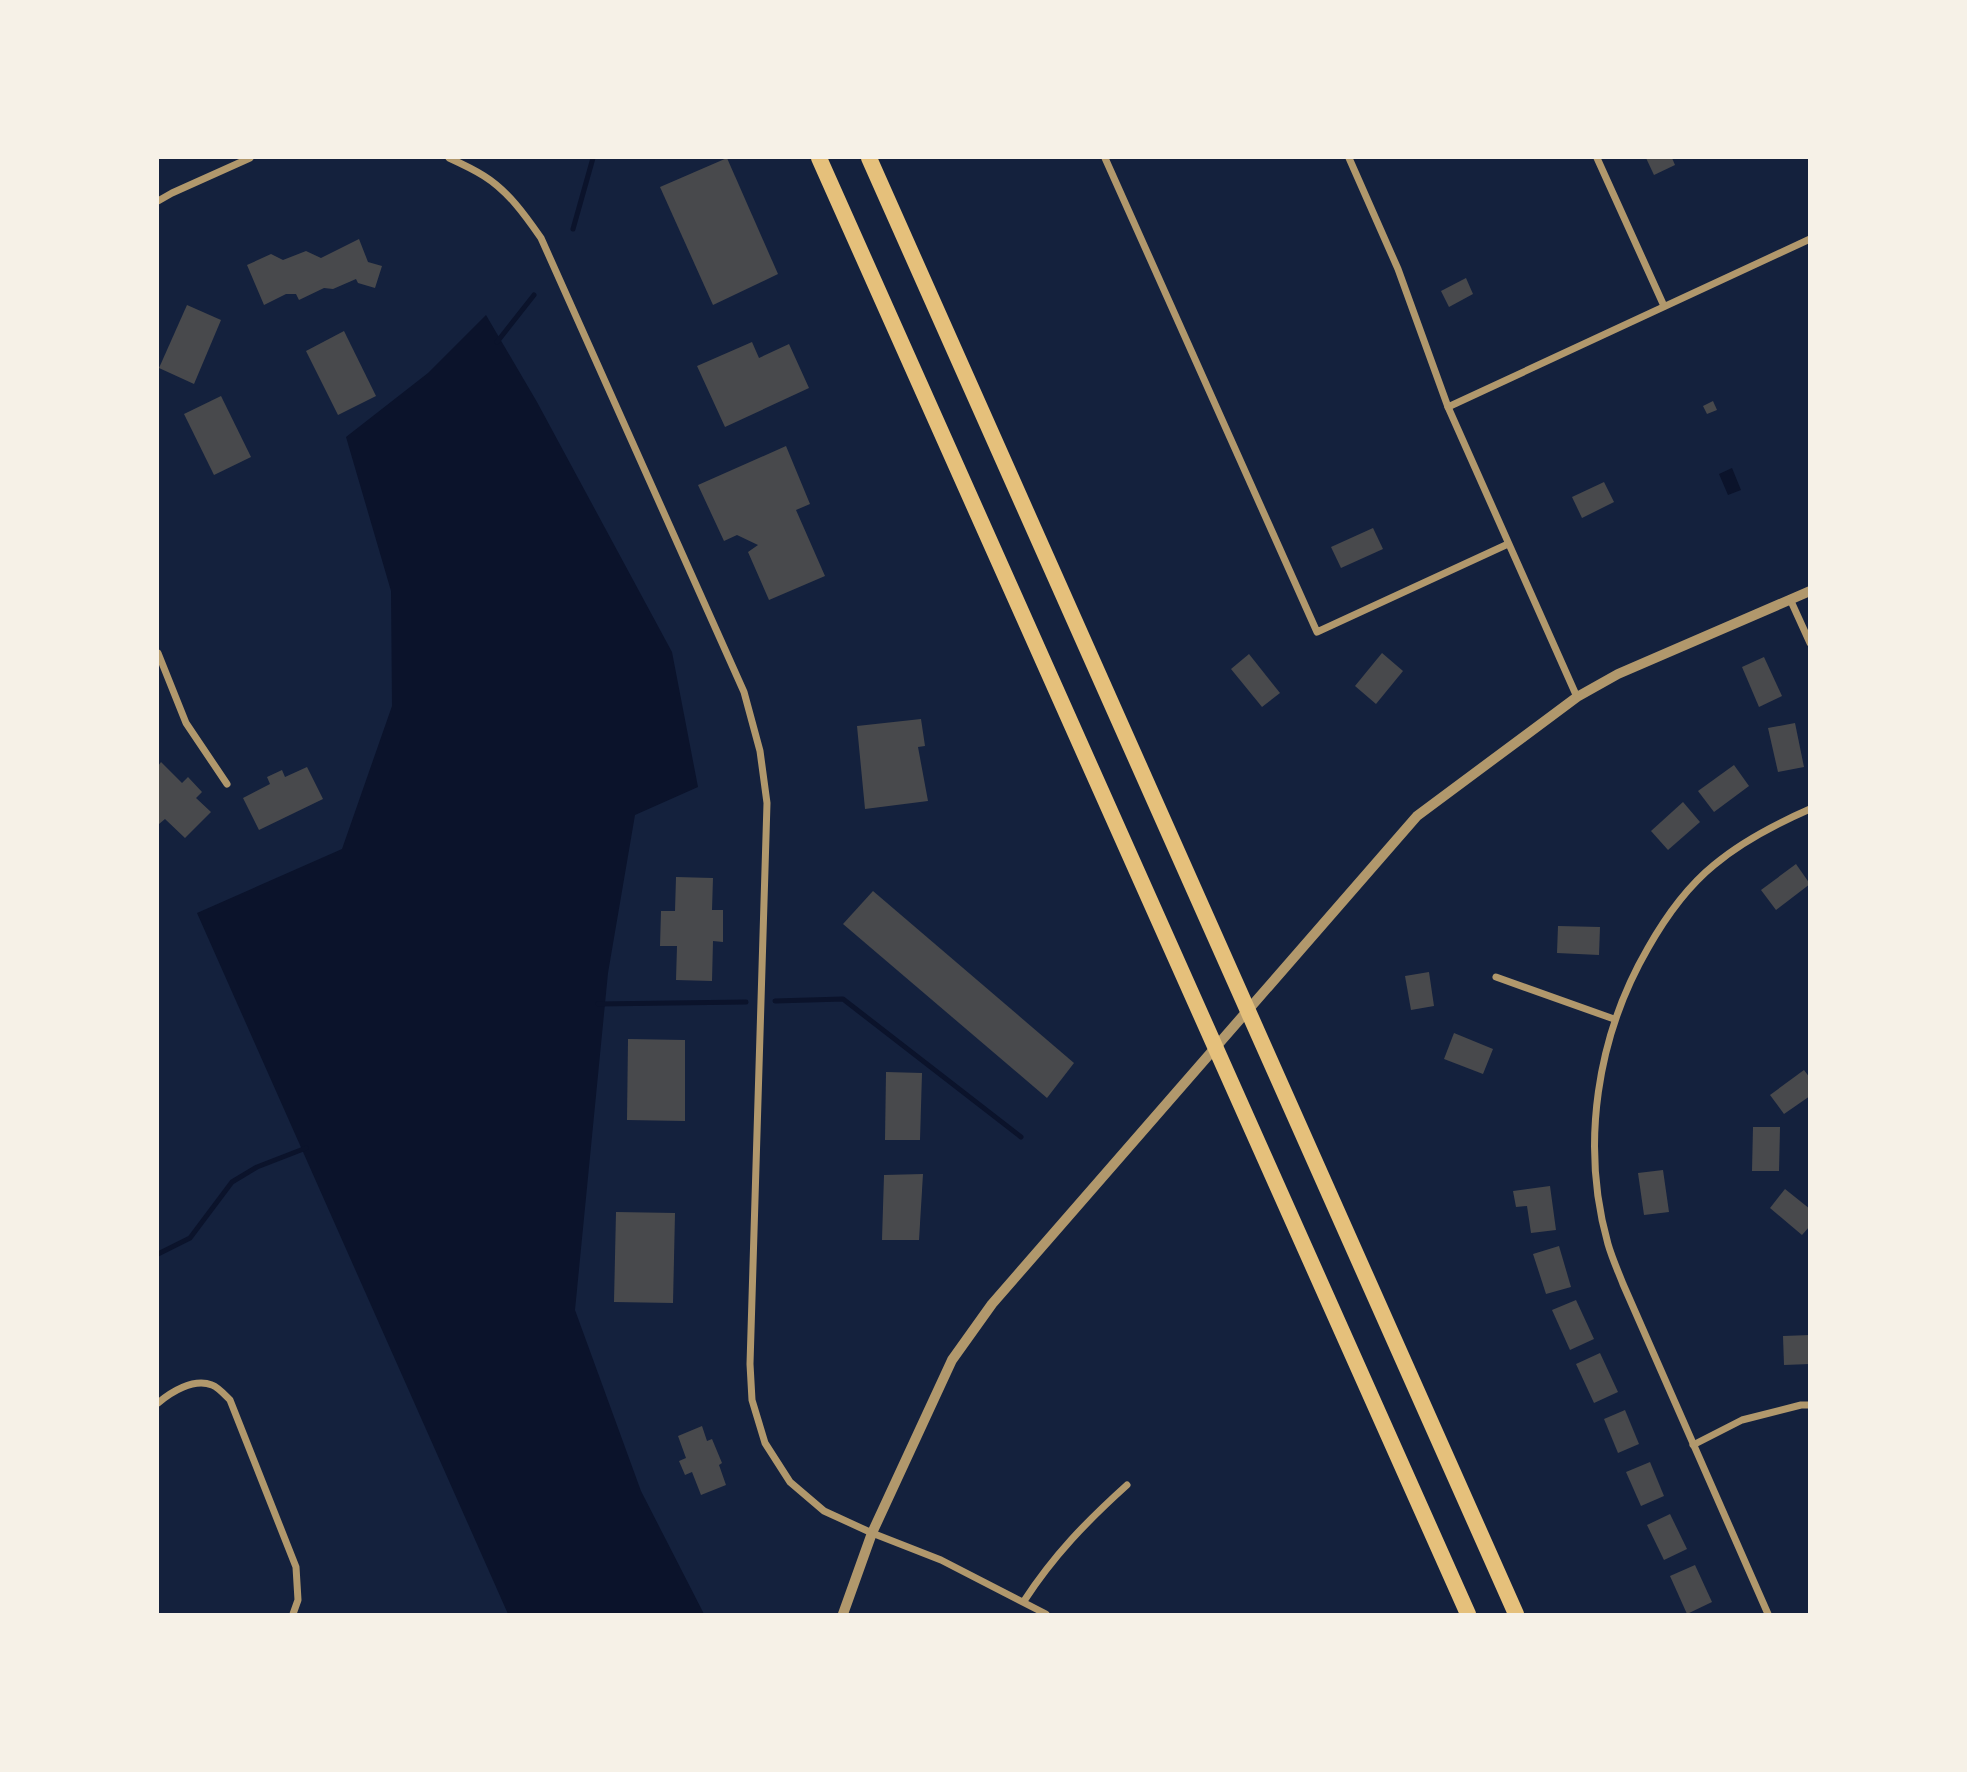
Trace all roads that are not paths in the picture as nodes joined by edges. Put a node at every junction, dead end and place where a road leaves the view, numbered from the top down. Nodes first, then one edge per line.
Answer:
1 (250, 158) edge
2 (449, 158) edge
3 (819, 158) edge
4 (869, 158) edge
5 (1105, 158) edge
6 (1349, 158) edge
7 (1597, 158) edge
8 (158, 201) edge
9 (1810, 239) edge
10 (1664, 306) junction
11 (1448, 407) junction
12 (1508, 544) junction
13 (1810, 591) edge
14 (1790, 600) junction
15 (1810, 643) edge
16 (158, 653) edge
17 (1577, 697) junction
18 (227, 784) dead end
19 (1810, 809) edge
20 (1496, 977) dead end
21 (1614, 1019) junction
22 (158, 1403) edge
23 (1810, 1405) edge
24 (1693, 1446) junction
25 (1127, 1485) dead end
26 (872, 1533) junction
27 (1024, 1601) junction
28 (293, 1615) edge
29 (843, 1615) edge
30 (1046, 1615) edge
31 (1468, 1615) edge
32 (1516, 1615) edge
33 (1768, 1615) edge

1 - 8 street
2 - 26 street
3 - 31 highway
4 - 32 highway
5 - 12 street
6 - 11 street
7 - 10 street
9 - 10 street
10 - 11 street
11 - 12 street
12 - 17 street
13 - 14 street
14 - 15 street
14 - 17 street
16 - 18 street
17 - 26 street
19 - 21 street
20 - 21 street
21 - 24 street
22 - 28 street
23 - 24 street
24 - 33 street
25 - 27 street
26 - 27 street
26 - 29 street
27 - 30 street

